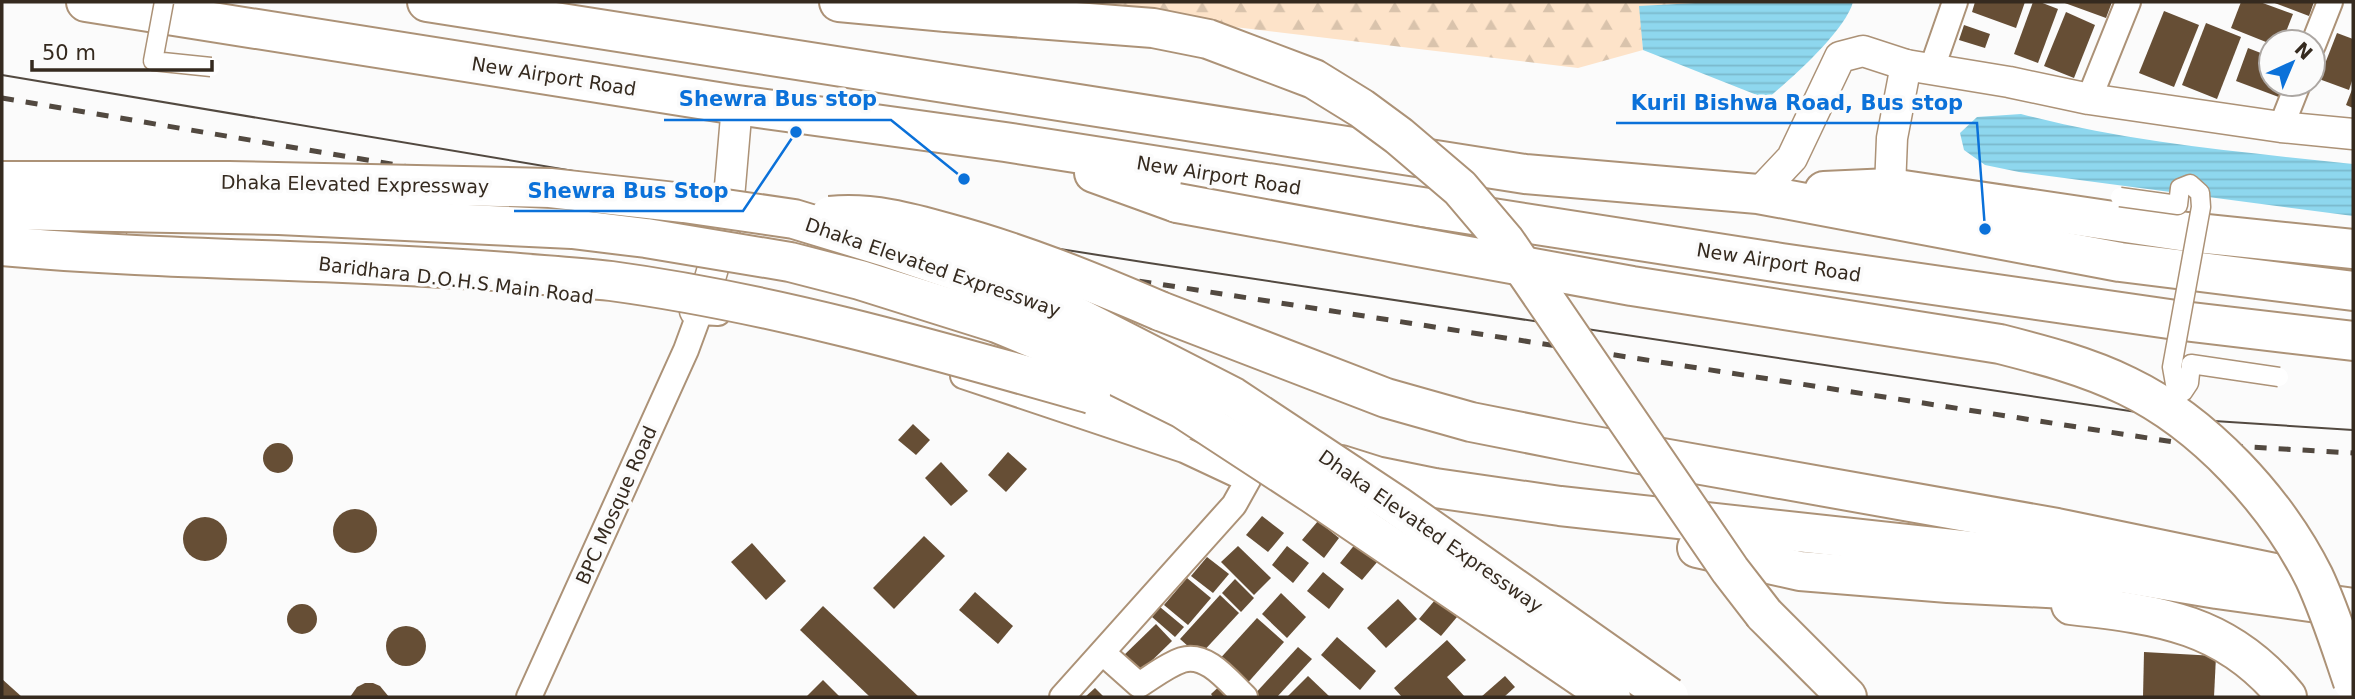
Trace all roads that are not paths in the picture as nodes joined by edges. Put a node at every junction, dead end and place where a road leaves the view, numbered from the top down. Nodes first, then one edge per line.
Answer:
1 (86, 2) edge
2 (164, 2) edge
3 (427, 2) edge
4 (839, 2) edge
5 (1955, 2) edge
6 (2128, 2) edge
7 (2330, 2) edge
8 (2320, 28) edge
9 (211, 67) dead end
10 (1919, 67) junction
11 (2292, 98) edge
12 (2089, 99) junction
13 (737, 105) junction
14 (2281, 127) junction
15 (2353, 134) edge
16 (1004, 142) junction
17 (2, 181) edge
18 (1890, 188) junction
19 (1758, 194) junction
20 (2120, 197) dead end
21 (2, 210) edge
22 (793, 219) junction
23 (2, 226) edge
24 (2, 246) edge
25 (2353, 249) edge
26 (2353, 291) edge
27 (700, 312) junction
28 (2353, 341) edge
29 (2279, 377) dead end
30 (1560, 506) junction
31 (1948, 583) junction
32 (2353, 584) edge
33 (2217, 589) junction
34 (2353, 608) edge
35 (1103, 653) junction
36 (2353, 682) edge
37 (528, 697) edge
38 (1062, 697) edge
39 (1245, 697) edge
40 (1611, 697) edge
41 (1669, 697) edge
42 (1847, 697) edge
43 (2287, 697) edge

1 - 13 highway, New Airport Road
2 - 9 street, bridge
3 - 19 highway
4 - 42 highway, bridge
5 - 10 street
6 - 12 street
7 - 8 street
10 - 12 street
10 - 18 street
10 - 19 street
11 - 14 street
12 - 14 street
13 - 16 highway, New Airport Road
13 - 27 street
14 - 15 street
16 - 28 highway, New Airport Road
16 - 36 highway, bridge
17 - 22 highway, Dhaka Elevated Expressway, bridge
18 - 19 highway
18 - 25 highway
19 - 26 highway
20 - 29 street, bridge
21 - 40 highway, Dhaka Elevated Expressway, bridge
22 - 32 highway, bridge
22 - 41 highway, Dhaka Elevated Expressway, bridge
23 - 27 street, Baridhara D.O.H.S Main Road
24 - 30 highway, bridge
27 - 35 street
27 - 37 street, BPC Mosque Road
30 - 31 highway
30 - 33 highway
31 - 33 highway
31 - 43 highway
33 - 34 highway
35 - 38 street
35 - 39 street

